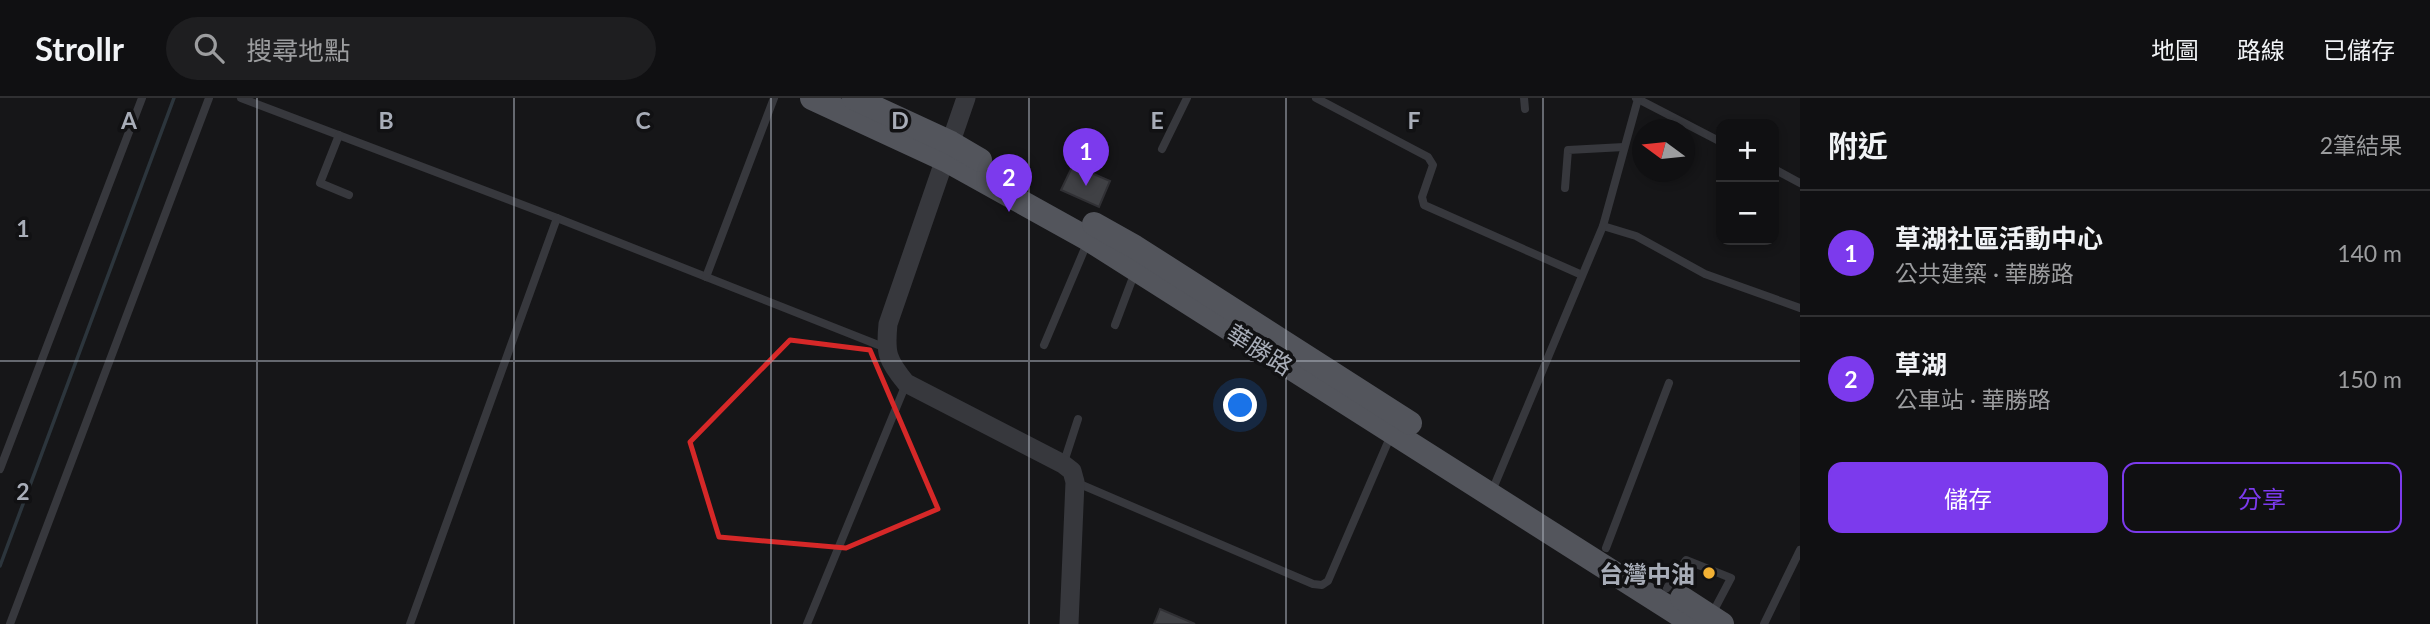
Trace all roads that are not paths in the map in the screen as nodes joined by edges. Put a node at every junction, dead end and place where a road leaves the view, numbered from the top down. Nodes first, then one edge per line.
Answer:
1 (142, 98) edge
2 (209, 98) edge
3 (241, 98) edge
4 (774, 98) edge
5 (812, 98) edge
6 (853, 98) edge
7 (966, 98) edge
8 (1187, 98) edge
9 (1316, 98) edge
10 (1524, 98) edge
11 (1637, 98) edge
12 (1525, 109) dead end
13 (339, 135) junction
14 (1716, 139) edge
15 (1624, 147) junction
16 (1162, 149) dead end
17 (948, 152) junction
18 (1779, 172) edge
19 (1800, 183) edge
20 (1565, 188) dead end
21 (349, 194) dead end
22 (557, 218) junction
23 (1603, 226) junction
24 (1088, 239) junction
25 (1137, 269) junction
26 (1582, 275) junction
27 (706, 277) junction
28 (1800, 308) edge
29 (1115, 325) dead end
30 (1044, 345) dead end
31 (886, 348) junction
32 (906, 383) junction
33 (1669, 383) dead end
34 (1079, 419) dead end
35 (1396, 424) junction
36 (1063, 464) junction
37 (0, 470) edge
38 (1075, 482) junction
39 (1494, 486) junction
40 (1606, 548) junction
41 (1800, 550) edge
42 (1667, 588) junction
43 (1709, 621) edge
44 (10, 624) edge
45 (410, 624) edge
46 (807, 624) edge
47 (1069, 624) edge
48 (1764, 624) edge

1 - 37 lane
2 - 44 lane
3 - 13 lane
4 - 27 lane
5 - 17 main road, 華勝路
6 - 17 main road, 華勝路
7 - 17 street
8 - 16 lane
9 - 26 lane
10 - 12 lane
11 - 14 lane
11 - 15 lane
13 - 21 lane
13 - 22 lane
15 - 20 lane
15 - 23 lane
17 - 24 main road, 華勝路
17 - 31 street
17 - 35 main road, 華勝路
18 - 19 lane
22 - 27 lane
22 - 45 lane
23 - 26 lane
23 - 28 lane
24 - 25 main road, 華勝路
24 - 30 lane
25 - 29 lane
25 - 35 main road, 華勝路
26 - 39 lane
27 - 31 lane
31 - 32 street
32 - 36 street
32 - 46 lane
33 - 40 lane
34 - 36 lane
35 - 38 lane
35 - 39 main road, 華勝路
36 - 38 street
38 - 47 street
39 - 40 main road, 華勝路
39 - 43 main road, 華勝路
40 - 42 main road, 華勝路
41 - 48 lane
42 - 43 main road, 華勝路
42 - 43 lane

